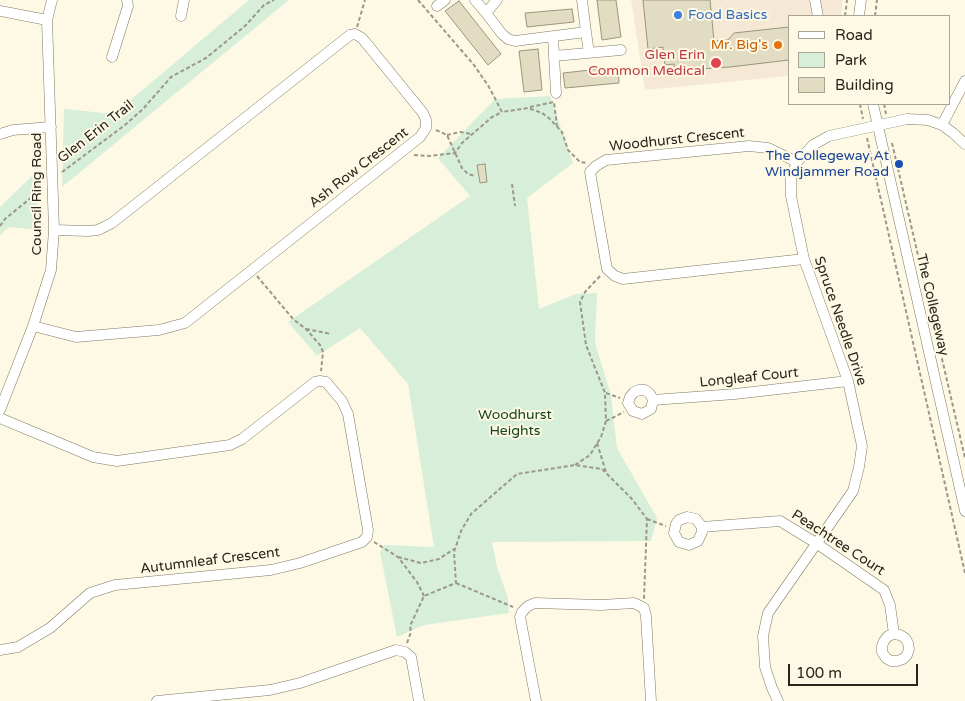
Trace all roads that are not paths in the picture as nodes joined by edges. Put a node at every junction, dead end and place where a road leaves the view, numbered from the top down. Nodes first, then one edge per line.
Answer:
1 (52, 0) edge
2 (127, 0) edge
3 (184, 0) edge
4 (475, 0) edge
5 (498, 0) edge
6 (582, 0) edge
7 (860, 0) edge
8 (0, 11) edge
9 (486, 13) junction
10 (859, 15) edge
11 (181, 16) dead end
12 (47, 20) junction
13 (586, 32) junction
14 (553, 37) junction
15 (621, 50) dead end
16 (589, 53) junction
17 (554, 56) junction
18 (112, 58) dead end
19 (965, 80) edge
20 (556, 93) dead end
21 (873, 105) edge
22 (942, 125) junction
23 (878, 126) junction
24 (51, 128) junction
25 (0, 134) edge
26 (965, 144) edge
27 (797, 162) junction
28 (54, 230) junction
29 (804, 259) junction
30 (32, 326) junction
31 (848, 381) junction
32 (653, 400) junction
33 (0, 410) edge
34 (0, 418) edge
35 (965, 511) edge
36 (702, 527) junction
37 (816, 543) junction
38 (894, 634) dead end
39 (0, 650) edge
40 (158, 701) edge
41 (419, 701) edge
42 (536, 701) edge
43 (651, 701) edge
44 (778, 701) edge

1 - 12 street, Council Ring Road
2 - 18 street
3 - 11 street
4 - 9 street
5 - 9 street
6 - 13 street
7 - 10 street
8 - 12 street
9 - 14 street
12 - 24 street, Council Ring Road
13 - 14 street
13 - 16 street
14 - 17 street
15 - 16 street
16 - 17 street
17 - 20 street
19 - 22 street
21 - 23 street, The Collegeway
22 - 23 street
22 - 26 street
23 - 27 street
23 - 35 street, The Collegeway
24 - 25 street
24 - 28 street, Council Ring Road
27 - 29 street, Spruce Needle Drive
27 - 29 street, Woodhurst Crescent
28 - 30 street, Council Ring Road
28 - 30 street, Ash Row Crescent
29 - 31 street, Spruce Needle Drive
30 - 33 street, Council Ring Road
31 - 32 street, Longleaf Court
31 - 37 street, Spruce Needle Drive
32 - 32 street, Longleaf Court
34 - 39 street, Autumnleaf Crescent
36 - 36 street, Peachtree Court
36 - 37 street, Peachtree Court
37 - 38 street, Peachtree Court
37 - 44 street, Spruce Needle Drive
40 - 41 street
42 - 43 street

